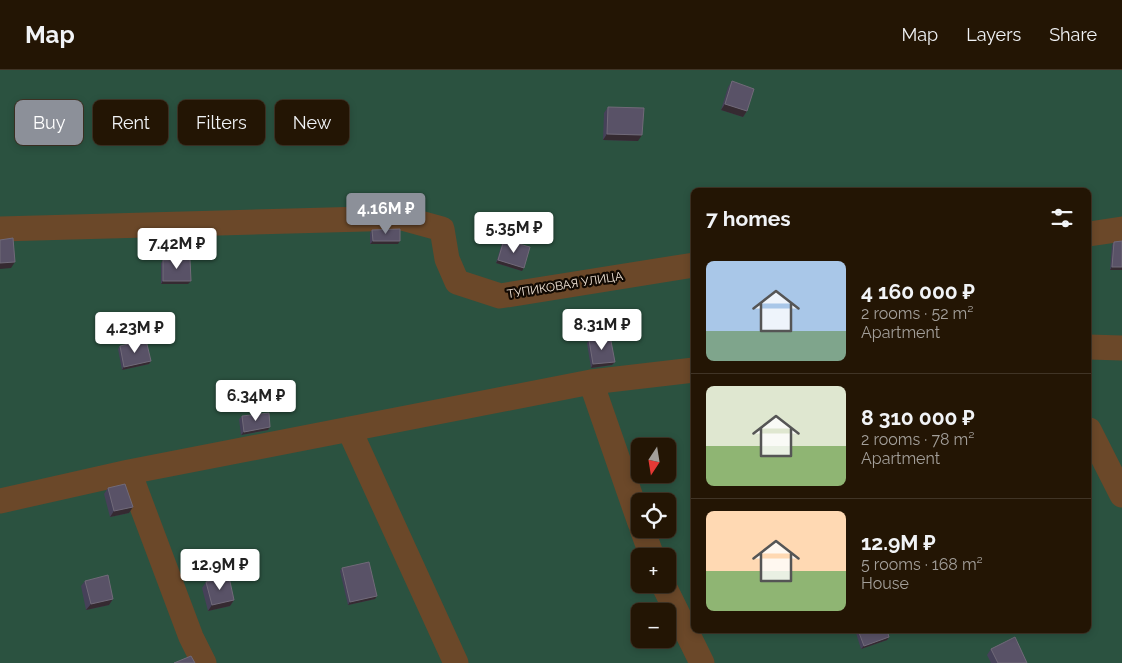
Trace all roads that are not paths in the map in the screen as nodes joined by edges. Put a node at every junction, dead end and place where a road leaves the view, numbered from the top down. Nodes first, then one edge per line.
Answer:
1 (0, 229) edge
2 (1122, 229) edge
3 (1091, 234) edge
4 (691, 265) edge
5 (1091, 347) edge
6 (1122, 348) edge
7 (691, 370) edge
8 (591, 382) junction
9 (349, 429) junction
10 (1091, 434) edge
11 (129, 472) junction
12 (1122, 495) edge
13 (631, 496) edge
14 (0, 501) edge
15 (667, 593) edge
16 (204, 663) edge
17 (456, 663) edge
18 (702, 663) edge

1 - 4 lane, ТУПИКОВАЯ УЛИЦА
2 - 3 lane
5 - 6 lane
7 - 8 lane
8 - 9 lane
8 - 13 lane
9 - 11 lane
9 - 17 lane
10 - 12 lane
11 - 14 lane
11 - 16 lane
15 - 18 lane

